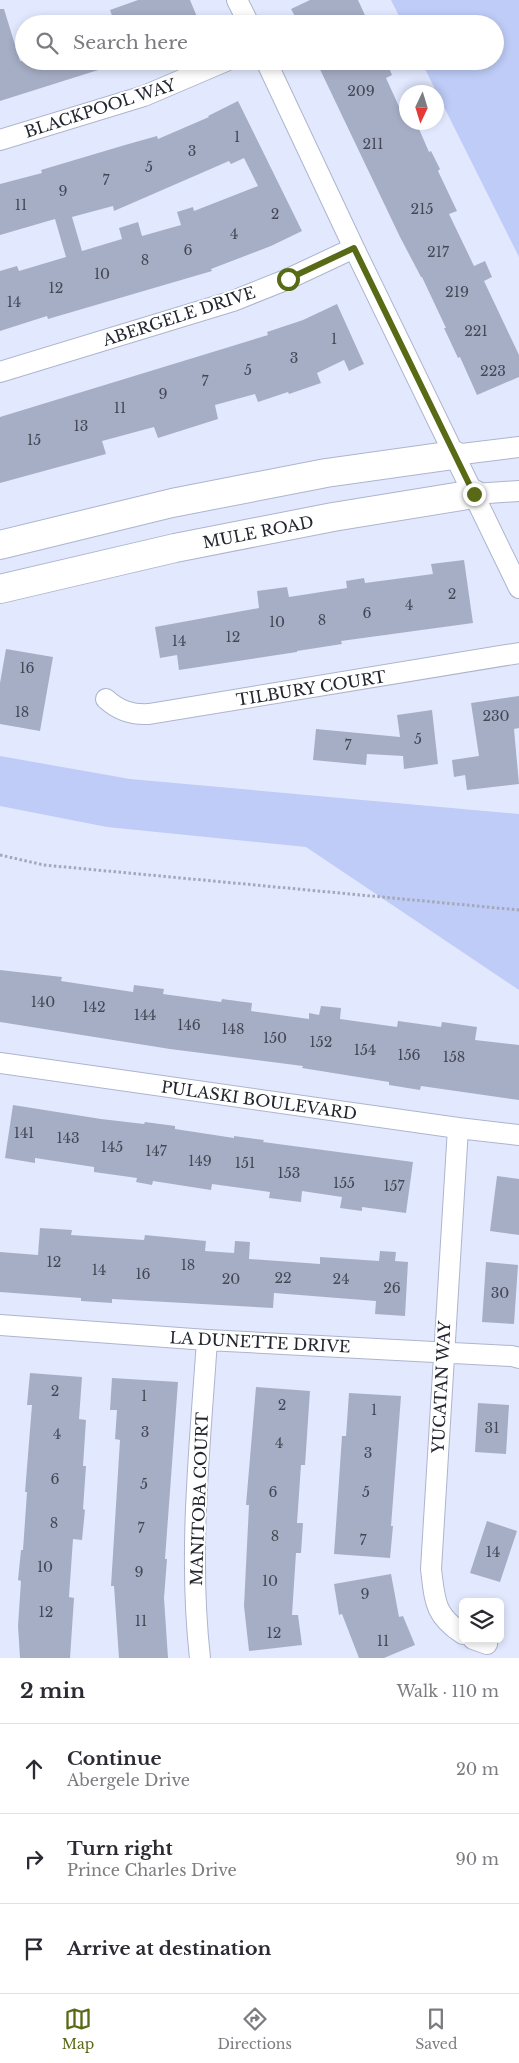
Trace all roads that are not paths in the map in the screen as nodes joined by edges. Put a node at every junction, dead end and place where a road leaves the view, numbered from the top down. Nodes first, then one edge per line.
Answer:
1 (237, 0) edge
2 (244, 15) edge
3 (206, 70) edge
4 (270, 70) edge
5 (0, 140) edge
6 (354, 248) junction
7 (0, 372) edge
8 (519, 447) edge
9 (454, 455) junction
10 (519, 491) edge
11 (474, 494) junction
12 (0, 545) edge
13 (519, 588) edge
14 (0, 589) edge
15 (519, 654) edge
16 (106, 699) dead end
17 (0, 1063) edge
18 (458, 1128) junction
19 (519, 1135) edge
20 (0, 1326) edge
21 (207, 1340) junction
22 (443, 1352) junction
23 (519, 1358) edge
24 (459, 1631) edge
25 (200, 1658) edge

1 - 2 street
3 - 5 street, BLACKPOOL WAY
4 - 6 street
6 - 7 street, ABERGELE DRIVE
6 - 9 street
8 - 9 street
9 - 11 street
9 - 12 main road
10 - 11 street, MULE ROAD
11 - 13 street
11 - 14 main road, MULE ROAD
15 - 16 street, TILBURY COURT
17 - 18 street, PULASKI BOULEVARD
18 - 19 street, PULASKI BOULEVARD
18 - 22 street, YUCATAN WAY
20 - 21 street, LA DUNETTE DRIVE
21 - 22 street, LA DUNETTE DRIVE
21 - 25 street, MANITOBA COURT
22 - 23 street, LA DUNETTE DRIVE
22 - 24 street, YUCATAN WAY

